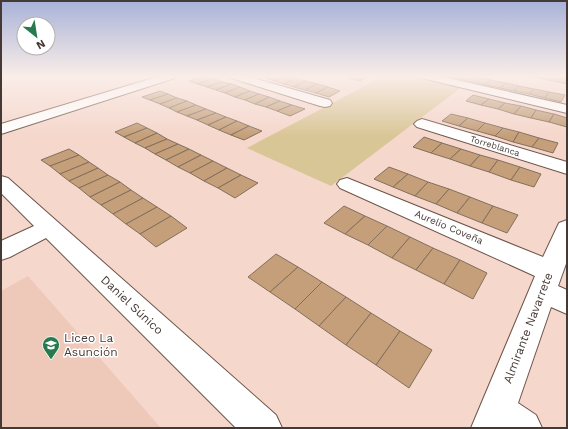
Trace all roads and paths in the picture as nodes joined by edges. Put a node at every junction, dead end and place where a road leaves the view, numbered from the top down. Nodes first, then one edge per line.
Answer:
1 (107, 96) edge
2 (299, 96) edge
3 (512, 96) edge
4 (325, 104) dead end
5 (567, 109) edge
6 (422, 124) dead end
7 (1, 129) edge
8 (567, 168) edge
9 (1, 182) edge
10 (347, 184) dead end
11 (50, 227) junction
12 (567, 228) edge
13 (1, 251) edge
14 (553, 288) edge
15 (503, 422) edge
16 (263, 428) edge

1 - 7 street
2 - 4 street
3 - 5 street
6 - 8 street, Torreblanca
9 - 11 street, Daniel Súnico
10 - 14 street, Aurelio Coveña
11 - 13 street
11 - 16 street, Daniel Súnico
12 - 14 street, Almirante Navarrete
14 - 15 street, Almirante Navarrete

